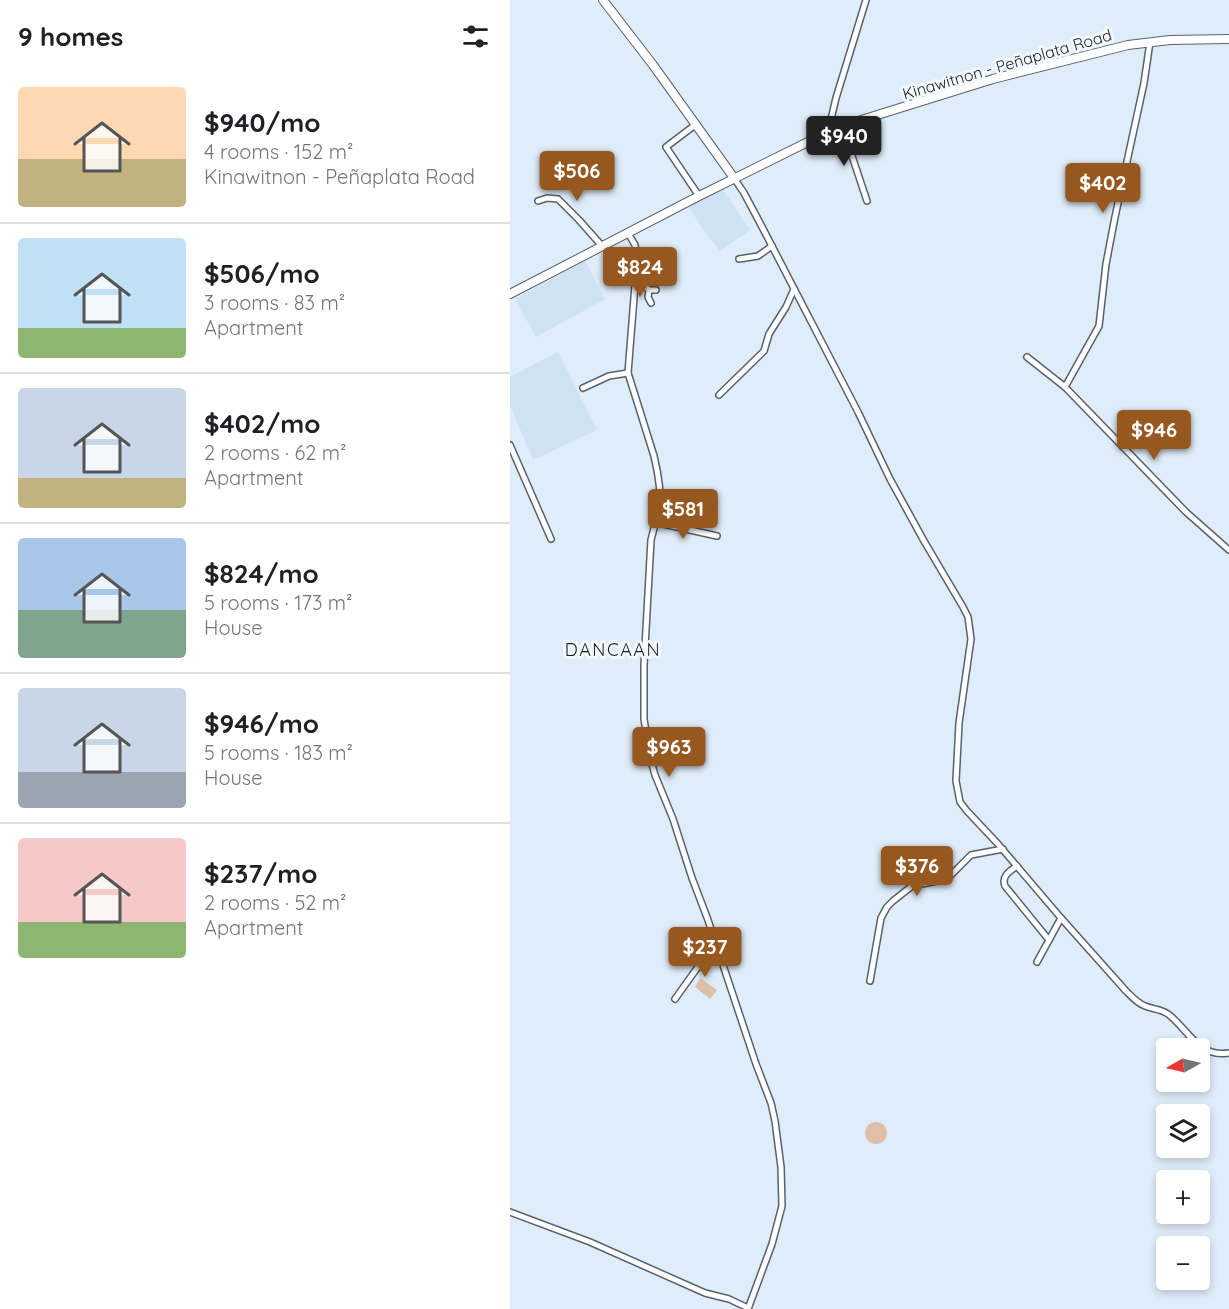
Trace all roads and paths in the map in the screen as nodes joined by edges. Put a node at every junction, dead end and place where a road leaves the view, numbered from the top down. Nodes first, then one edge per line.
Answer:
1 (603, 0) edge
2 (866, 0) edge
3 (1229, 39) edge
4 (1150, 42) junction
5 (695, 125) junction
6 (842, 126) junction
7 (828, 132) junction
8 (734, 178) junction
9 (699, 196) junction
10 (538, 201) dead end
11 (867, 201) dead end
12 (628, 232) junction
13 (602, 246) junction
14 (772, 246) junction
15 (740, 259) dead end
16 (636, 278) junction
17 (794, 289) junction
18 (510, 294) edge
19 (651, 303) dead end
20 (1027, 357) dead end
21 (628, 373) junction
22 (1065, 387) junction
23 (584, 388) dead end
24 (728, 396) dead end
25 (510, 445) edge
26 (654, 522) junction
27 (717, 536) dead end
28 (551, 539) dead end
29 (1229, 550) edge
30 (1003, 849) junction
31 (1017, 866) junction
32 (1061, 918) junction
33 (1049, 940) junction
34 (715, 943) junction
35 (1038, 962) dead end
36 (870, 981) dead end
37 (675, 999) dead end
38 (1229, 1053) edge
39 (510, 1212) edge
40 (748, 1309) edge

1 - 5 street
2 - 7 street
3 - 4 street, Kinawitnon - Peñaplata Road
4 - 6 street, Kinawitnon - Peñaplata Road
4 - 22 street
5 - 8 street
5 - 9 street
6 - 7 street, Kinawitnon - Peñaplata Road
6 - 11 street
7 - 8 street, Kinawitnon - Peñaplata Road
8 - 9 street, Kinawitnon - Peñaplata Road
8 - 14 street
9 - 12 street, Kinawitnon - Peñaplata Road
10 - 13 street
12 - 13 street, Kinawitnon - Peñaplata Road
12 - 16 street
13 - 18 street, Kinawitnon - Peñaplata Road
14 - 15 street
14 - 17 street
16 - 19 street
16 - 21 street
17 - 24 street
17 - 30 street
20 - 22 street
21 - 23 street
21 - 26 street
22 - 29 street
25 - 28 street
26 - 27 street
26 - 34 street
30 - 31 street
30 - 36 street
31 - 32 street
31 - 33 street
32 - 33 street
32 - 38 street
33 - 35 street
34 - 37 street
34 - 40 street
39 - 40 street

